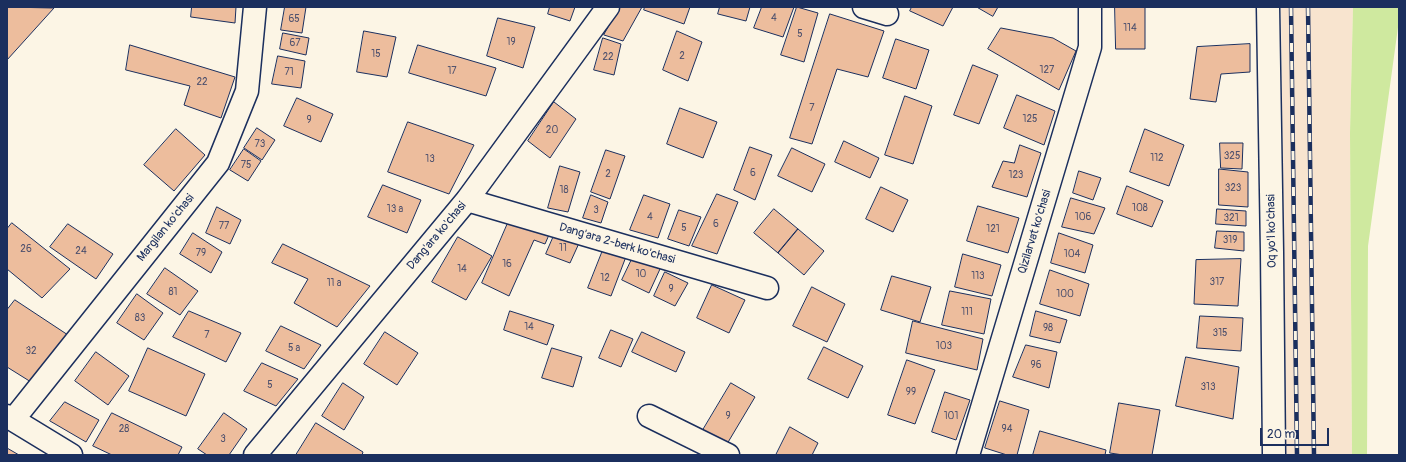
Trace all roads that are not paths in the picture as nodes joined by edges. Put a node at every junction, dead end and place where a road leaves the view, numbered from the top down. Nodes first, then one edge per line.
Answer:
1 (255, 7) edge
2 (608, 7) edge
3 (864, 7) edge
4 (1090, 7) edge
5 (1268, 7) edge
6 (887, 14) dead end
7 (467, 200) junction
8 (767, 288) dead end
9 (648, 416) dead end
10 (10, 418) edge
11 (72, 455) edge
12 (255, 455) edge
13 (728, 455) edge
14 (968, 455) edge
15 (1274, 455) edge

1 - 10 street, Margilan ko'chasi
2 - 7 street, Dang'ara ko'chasi
3 - 6 street
4 - 14 street, Qizilarvat ko'chasi
5 - 15 street, Oq yo'l ko'chasi
7 - 8 street, Dang'ara 2-berk ko'chasi
7 - 12 street, Dang'ara ko'chasi
9 - 13 street
10 - 11 street

